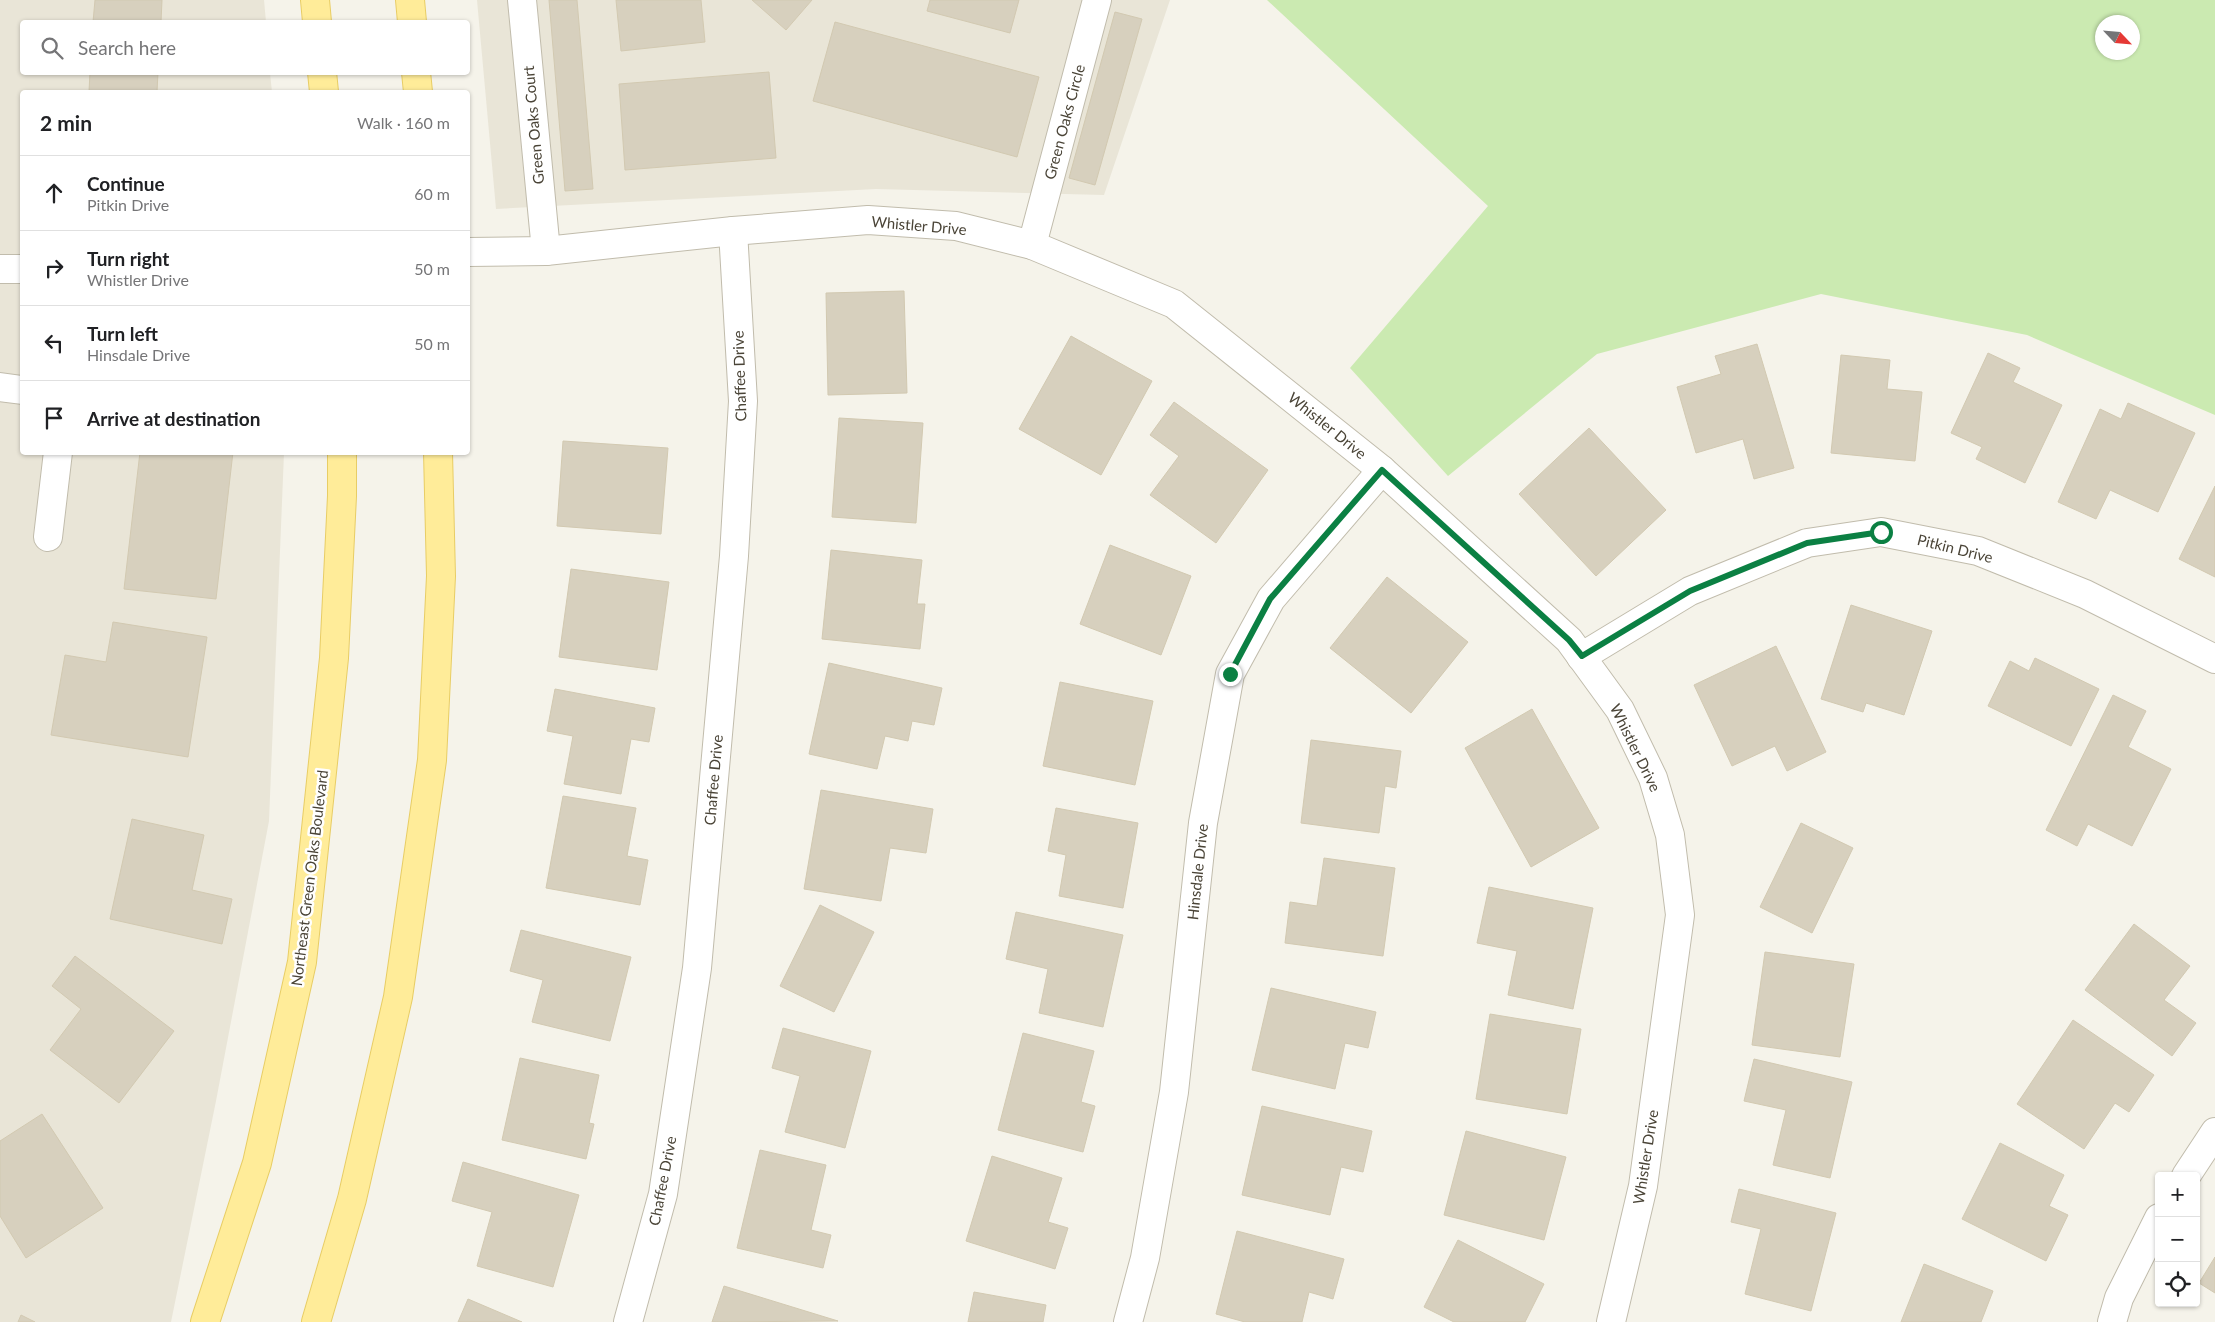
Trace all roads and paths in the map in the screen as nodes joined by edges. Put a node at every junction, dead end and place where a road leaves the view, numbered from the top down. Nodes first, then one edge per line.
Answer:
1 (315, 0) edge
2 (410, 0) edge
3 (522, 0) edge
4 (1097, 0) edge
5 (317, 20) edge
6 (412, 20) edge
7 (322, 75) edge
8 (416, 75) edge
9 (324, 90) edge
10 (418, 90) edge
11 (733, 231) junction
12 (1032, 245) junction
13 (546, 251) junction
14 (470, 252) edge
15 (0, 269) edge
16 (20, 269) edge
17 (0, 387) edge
18 (20, 390) edge
19 (58, 455) edge
20 (342, 455) edge
21 (438, 455) edge
22 (1382, 470) junction
23 (48, 537) dead end
24 (1582, 656) junction
25 (2215, 659) edge
26 (2215, 1132) edge
27 (2189, 1172) edge
28 (2155, 1226) edge
29 (205, 1322) edge
30 (316, 1322) edge
31 (628, 1322) edge
32 (1128, 1322) edge
33 (1611, 1322) edge
34 (2112, 1322) edge

1 - 5 main road
2 - 6 main road
3 - 13 street, Green Oaks Court
4 - 12 street, Green Oaks Circle
7 - 9 main road
8 - 10 main road
11 - 12 street, Whistler Drive
11 - 13 street, Whistler Drive
11 - 31 street, Chaffee Drive
12 - 22 street, Whistler Drive
13 - 14 street, Whistler Drive
15 - 16 street
17 - 18 street
19 - 23 street
20 - 29 main road, Northeast Green Oaks Boulevard
21 - 30 main road
22 - 24 street, Whistler Drive
22 - 32 street, Hinsdale Drive
24 - 25 street, Pitkin Drive
24 - 33 street, Whistler Drive
26 - 27 street
28 - 34 street

